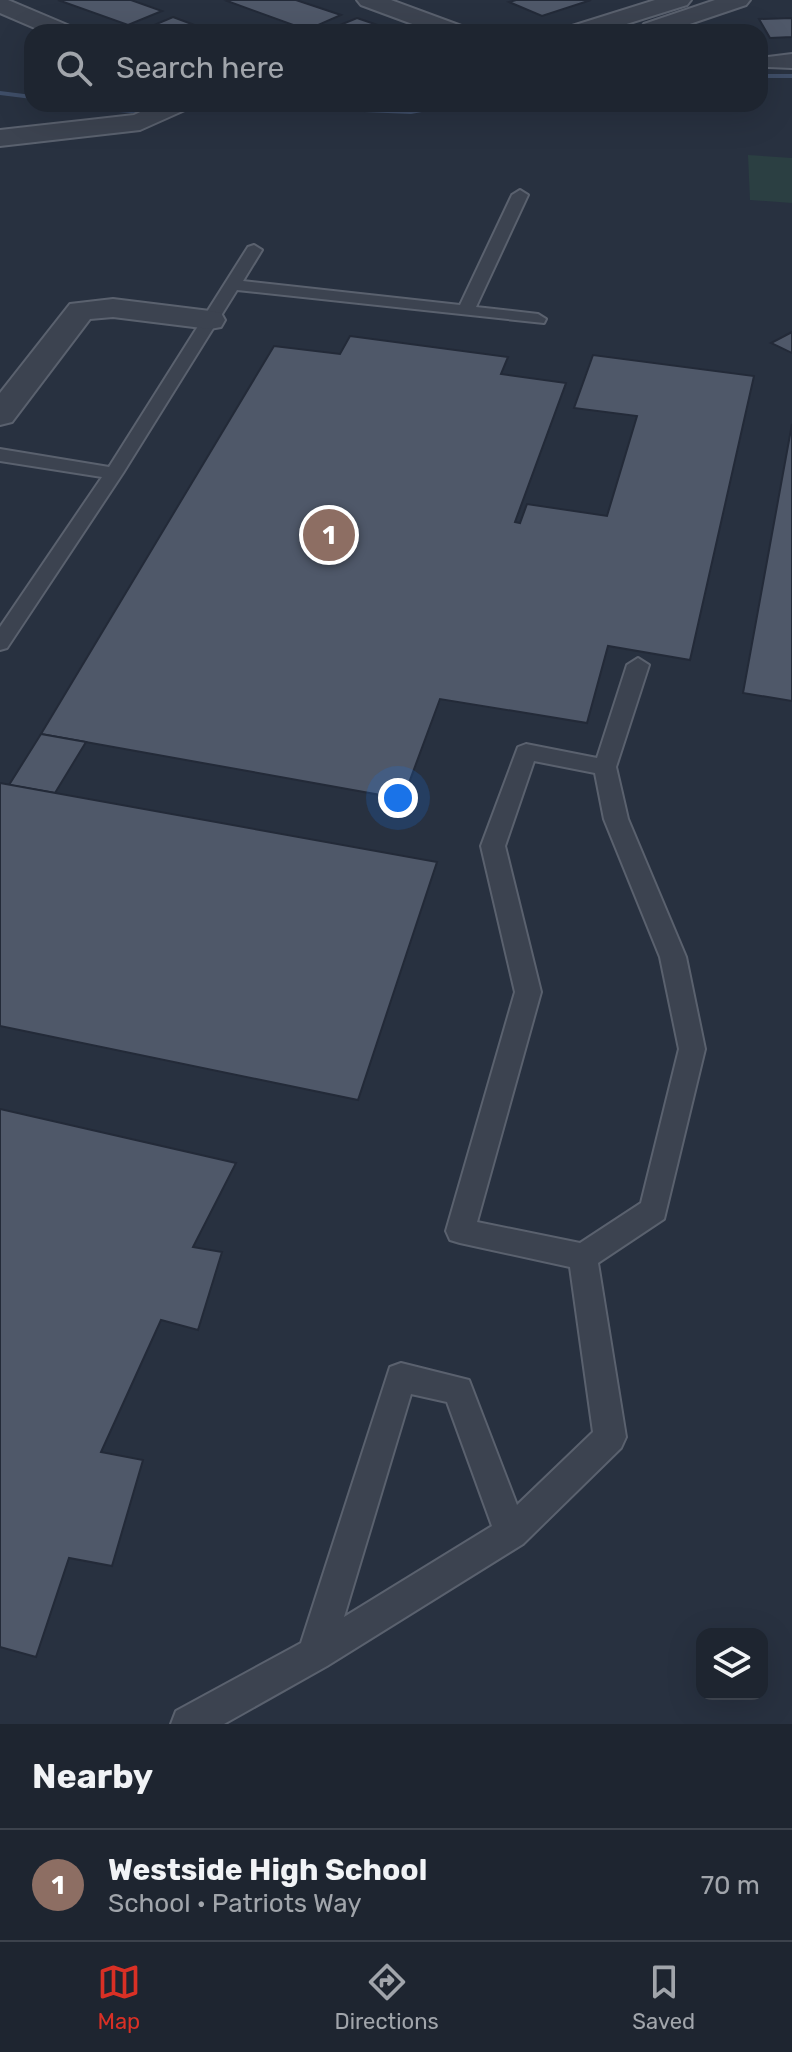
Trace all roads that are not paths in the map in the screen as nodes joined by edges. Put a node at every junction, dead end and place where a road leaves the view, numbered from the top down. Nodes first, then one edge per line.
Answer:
1 (369, 0) edge
2 (679, 0) edge
3 (738, 0) edge
4 (0, 5) edge
5 (45, 24) edge
6 (434, 24) edge
7 (602, 24) edge
8 (666, 24) edge
9 (161, 112) edge
10 (0, 138) edge
11 (520, 195) dead end
12 (254, 250) dead end
13 (233, 285) junction
14 (466, 311) junction
15 (538, 319) dead end
16 (210, 320) junction
17 (0, 415) edge
18 (0, 455) edge
19 (114, 473) junction
20 (0, 643) edge
21 (638, 665) dead end
22 (605, 767) junction
23 (583, 1257) junction
24 (511, 1533) junction
25 (315, 1654) junction
26 (189, 1724) edge

1 - 6 street
2 - 7 street
3 - 8 street
4 - 5 street
9 - 10 street
11 - 14 lane
12 - 13 lane
13 - 14 lane
13 - 16 lane
14 - 15 lane
16 - 17 street
16 - 19 lane
18 - 19 lane
19 - 20 lane
21 - 22 lane
22 - 23 lane
22 - 23 lane
23 - 24 lane
24 - 25 lane
24 - 25 lane
25 - 26 lane

